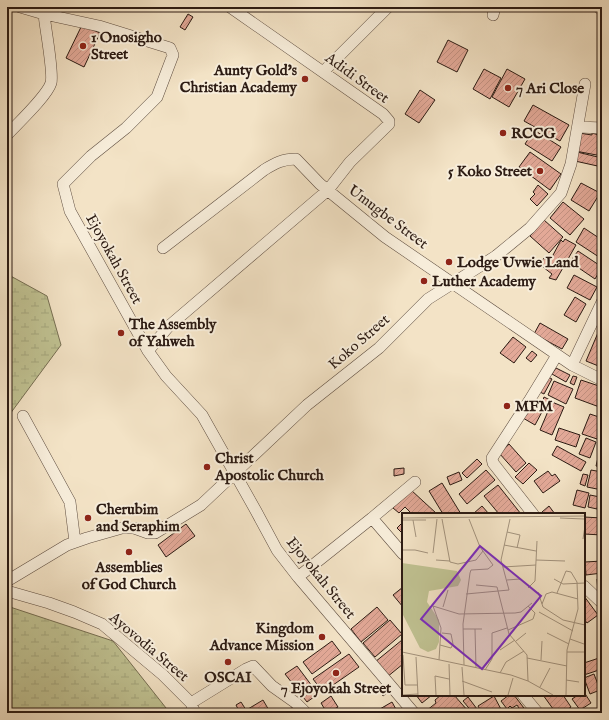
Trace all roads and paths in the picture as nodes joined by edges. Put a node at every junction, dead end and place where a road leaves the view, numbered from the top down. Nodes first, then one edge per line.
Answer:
1 (20, 7) edge
2 (388, 7) edge
3 (598, 7) edge
4 (238, 9) edge
5 (602, 10) edge
6 (44, 14) junction
7 (323, 72) junction
8 (585, 84) dead end
9 (578, 127) junction
10 (602, 128) edge
11 (7, 135) edge
12 (328, 190) junction
13 (163, 248) dead end
14 (453, 283) junction
15 (602, 302) edge
16 (148, 351) junction
17 (557, 355) junction
18 (572, 365) junction
19 (602, 380) edge
20 (23, 416) dead end
21 (235, 474) junction
22 (414, 482) dead end
23 (533, 513) edge
24 (372, 518) junction
25 (75, 542) junction
26 (402, 553) edge
27 (298, 577) junction
28 (7, 581) edge
29 (585, 587) edge
30 (7, 591) edge
31 (602, 603) edge
32 (524, 696) edge
33 (193, 708) edge
34 (306, 713) edge
35 (414, 713) edge
36 (538, 713) edge

1 - 6 street
2 - 7 street
3 - 5 street
4 - 7 street, Adidi Street
6 - 11 street
6 - 16 street, Ejoyokah Street
7 - 12 street, Adidi Street
8 - 9 street, Koko Street
9 - 10 street
9 - 14 street, Koko Street
12 - 13 street, Umugbe Street
12 - 14 street, Umugbe Street
12 - 16 street
14 - 17 street, Umugbe Street
14 - 21 street, Koko Street
15 - 18 street
16 - 21 street, Ejoyokah Street
17 - 18 street, Umugbe Street
17 - 23 street
18 - 19 street, Umugbe Street
20 - 25 street
21 - 25 street, Koko Street
21 - 27 street, Ejoyokah Street
22 - 24 street
24 - 26 street
24 - 27 street
25 - 28 street
27 - 35 street, Ejoyokah Street
29 - 31 street
30 - 33 street, Ayovodia Street
32 - 36 street
33 - 34 street

